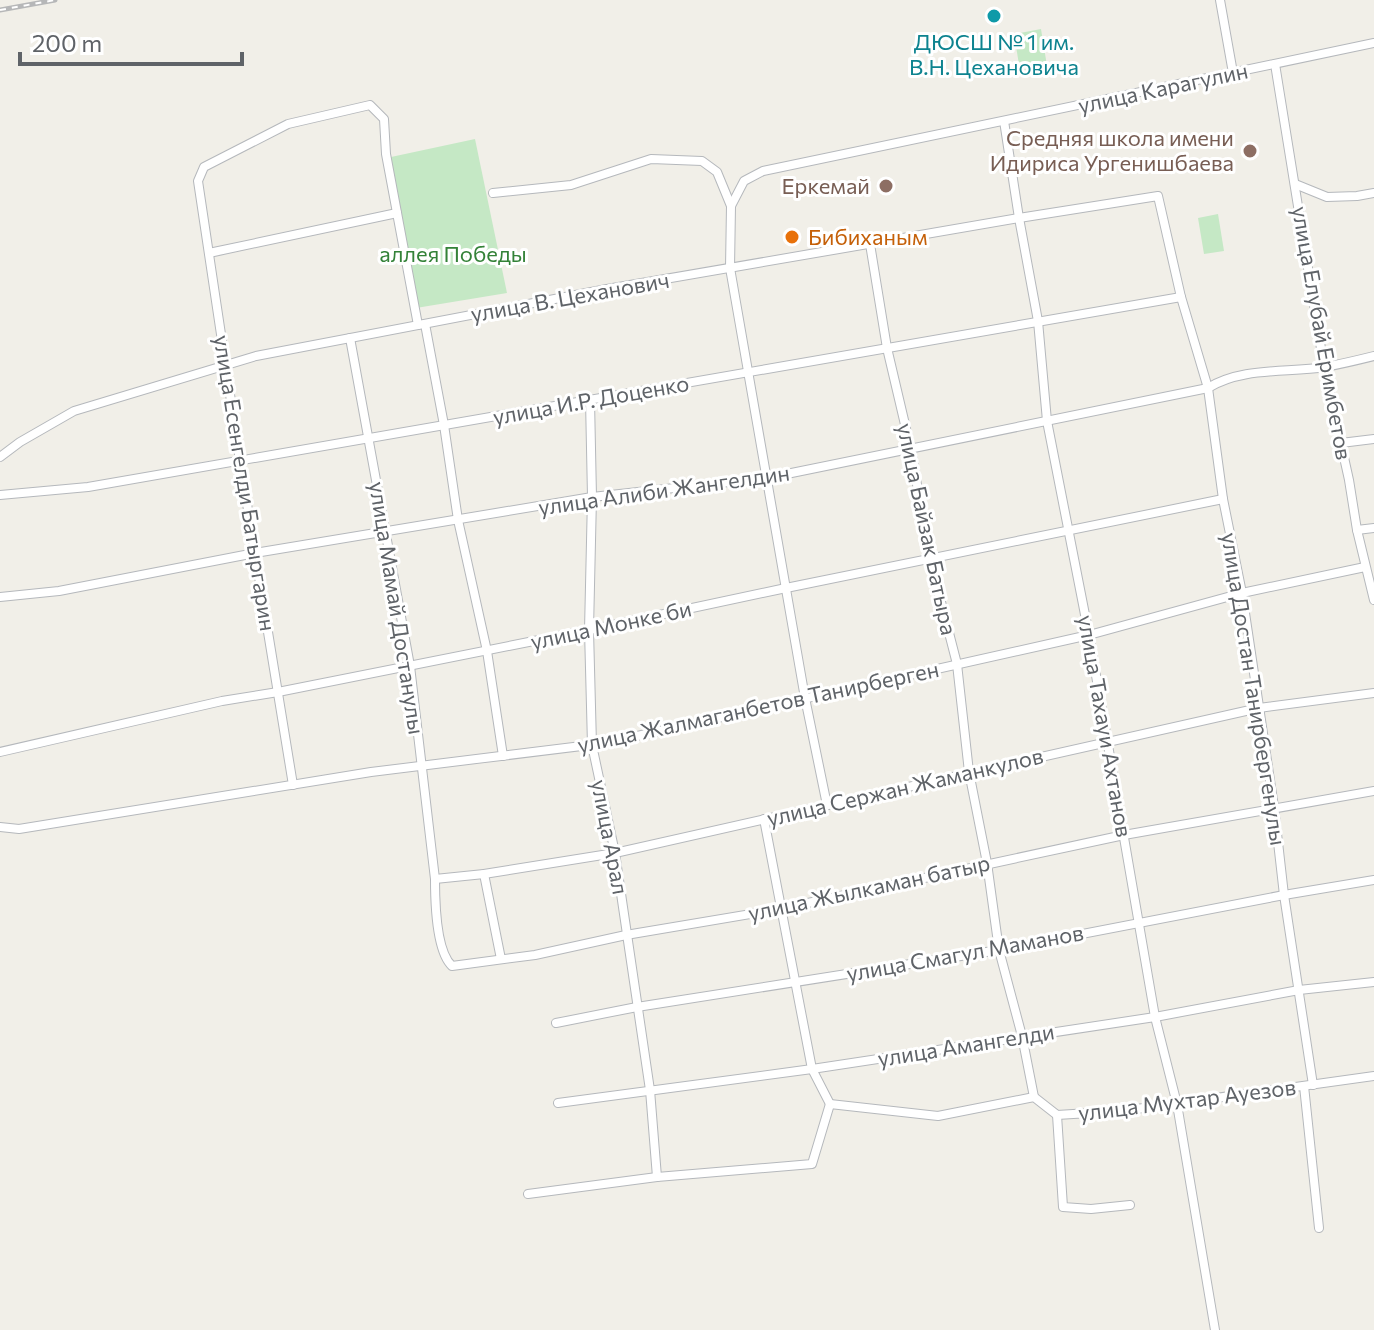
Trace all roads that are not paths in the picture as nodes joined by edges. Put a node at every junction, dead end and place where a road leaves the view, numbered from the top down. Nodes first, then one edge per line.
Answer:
1 (1220, 0) edge
2 (1374, 43) edge
3 (1275, 64) junction
4 (1233, 73) junction
5 (1004, 121) junction
6 (1295, 184) junction
7 (493, 193) dead end
8 (1374, 193) edge
9 (1158, 196) joint
10 (731, 206) junction
11 (397, 213) junction
12 (1019, 218) junction
13 (870, 244) junction
14 (209, 253) junction
15 (730, 268) junction
16 (1181, 297) junction
17 (1038, 321) junction
18 (421, 324) junction
19 (350, 338) junction
20 (887, 348) junction
21 (1374, 356) edge
22 (226, 365) junction
23 (1324, 367) junction
24 (748, 373) junction
25 (1208, 388) junction
26 (590, 400) junction
27 (1047, 421) junction
28 (444, 425) junction
29 (369, 438) junction
30 (1374, 439) edge
31 (1341, 443) junction
32 (911, 450) junction
33 (0, 457) edge
34 (240, 461) junction
35 (767, 478) junction
36 (0, 495) edge
37 (592, 497) junction
38 (1223, 499) junction
39 (458, 520) junction
40 (1374, 528) edge
41 (1357, 530) junction
42 (1069, 531) junction
43 (386, 532) junction
44 (255, 553) junction
45 (930, 559) junction
46 (1365, 567) junction
47 (786, 588) junction
48 (1242, 593) junction
49 (0, 597) edge
50 (1374, 600) edge
51 (589, 630) junction
52 (1089, 635) junction
53 (487, 651) junction
54 (957, 664) junction
55 (410, 666) junction
56 (278, 692) junction
57 (1374, 693) edge
58 (805, 698) junction
59 (1259, 708) junction
60 (1108, 741) junction
61 (592, 745) junction
62 (0, 752) edge
63 (503, 756) junction
64 (421, 766) junction
65 (969, 772) junction
66 (293, 785) junction
67 (1374, 791) edge
68 (827, 805) junction
69 (1274, 807) junction
70 (764, 819) junction
71 (0, 827) edge
72 (1124, 835) junction
73 (615, 853) junction
74 (987, 863) junction
75 (484, 874) junction
76 (435, 879) junction
77 (1374, 880) edge
78 (1284, 895) junction
79 (780, 909) junction
80 (1139, 923) junction
81 (626, 935) junction
82 (999, 950) junction
83 (501, 959) junction
84 (794, 982) junction
85 (1374, 982) edge
86 (1299, 990) junction
87 (637, 1007) junction
88 (1155, 1017) junction
89 (556, 1023) dead end
90 (1022, 1036) junction
91 (812, 1069) junction
92 (1374, 1076) edge
93 (1309, 1086) junction
94 (650, 1090) junction
95 (1034, 1097) junction
96 (558, 1103) dead end
97 (830, 1104) junction
98 (1177, 1104) junction
99 (1057, 1115) junction
100 (657, 1177) junction
101 (528, 1194) dead end
102 (1130, 1205) dead end
103 (1319, 1228) dead end
104 (1215, 1330) edge

1 - 4 street
2 - 3 street, улица Карагулин
3 - 4 street, улица Карагулин
3 - 6 street, улица Елубай Еримбетов
4 - 5 street, улица Карагулин
5 - 10 street, улица Карагулин
5 - 12 street, улица Тахауи Ахтанов
6 - 8 street
6 - 23 street, улица Елубай Еримбетов
7 - 10 street
9 - 12 street, улица В. Цеханович
9 - 16 street, улица Достан Танирбергенулы
10 - 15 street
11 - 14 street
11 - 14 street, улица Есенгелди Батыргарин
11 - 18 street
12 - 13 street, улица В. Цеханович
12 - 17 street, улица Тахауи Ахтанов
13 - 15 street, улица В. Цеханович
13 - 20 street, улица Байзак Батыра
14 - 22 street, улица Есенгелди Батыргарин
15 - 18 street, улица В. Цеханович
15 - 24 street
16 - 17 street, улица И.Р. Доценко
16 - 25 street, улица Достан Танирбергенулы
17 - 20 street, улица И.Р. Доценко
17 - 27 street, улица Тахауи Ахтанов
18 - 19 street, улица В. Цеханович
18 - 28 street
19 - 22 street, улица В. Цеханович
19 - 29 street, улица Мамай Достанулы
20 - 24 street, улица И.Р. Доценко
20 - 32 street, улица Байзак Батыра
21 - 23 street, улица Алиби Жангелдин
22 - 33 street, улица В. Цеханович
22 - 34 street, улица Есенгелди Батыргарин
23 - 25 street, улица Алиби Жангелдин
23 - 31 street, улица Елубай Еримбетов
24 - 26 street, улица И.Р. Доценко
24 - 35 street
25 - 27 street, улица Алиби Жангелдин
25 - 38 street, улица Достан Танирбергенулы
26 - 28 street, улица И.Р. Доценко
26 - 37 street, улица Арал
27 - 32 street, улица Алиби Жангелдин
27 - 42 street, улица Тахауи Ахтанов
28 - 29 street, улица И.Р. Доценко
28 - 39 street
29 - 34 street, улица И.Р. Доценко
29 - 43 street, улица Мамай Достанулы
30 - 31 street
31 - 41 street, улица Елубай Еримбетов
32 - 35 street, улица Алиби Жангелдин
32 - 45 street, улица Байзак Батыра
34 - 36 street, улица И.Р. Доценко
34 - 44 street, улица Есенгелди Батыргарин
35 - 37 street, улица Алиби Жангелдин
35 - 47 street
37 - 39 street, улица Алиби Жангелдин
37 - 51 street, улица Арал
38 - 42 street, улица Монке би
38 - 48 street, улица Достан Танирбергенулы
39 - 43 street, улица Алиби Жангелдин
39 - 53 street
40 - 41 street
41 - 46 street, улица Елубай Еримбетов
42 - 45 street, улица Монке би
42 - 52 street, улица Тахауи Ахтанов
43 - 44 street, улица Алиби Жангелдин
43 - 55 street, улица Мамай Достанулы
44 - 49 street, улица Алиби Жангелдин
44 - 56 street, улица Есенгелди Батыргарин
45 - 47 street, улица Монке би
45 - 54 street, улица Байзак Батыра
46 - 48 street, улица Жалмаганбетов Танирберген
46 - 50 street, улица Елубай Еримбетов
47 - 51 street, улица Монке би
47 - 58 street
48 - 52 street, улица Жалмаганбетов Танирберген
48 - 59 street, улица Достан Танирбергенулы
51 - 53 street, улица Монке би
51 - 61 street, улица Арал
52 - 54 street, улица Жалмаганбетов Танирберген
52 - 60 street, улица Тахауи Ахтанов
53 - 55 street, улица Монке би
53 - 63 street
54 - 58 street, улица Жалмаганбетов Танирберген
54 - 65 street, улица Байзак Батыра
55 - 56 street, улица Монке би
55 - 64 street, улица Мамай Достанулы
56 - 62 street, улица Монке би
56 - 66 street, улица Есенгелди Батыргарин
57 - 59 street, улица Сержан Жаманкулов
58 - 61 street, улица Жалмаганбетов Танирберген
58 - 68 street
59 - 60 street, улица Сержан Жаманкулов
59 - 69 street, улица Достан Танирбергенулы
60 - 65 street, улица Сержан Жаманкулов
60 - 72 street, улица Тахауи Ахтанов
61 - 63 street, улица Жалмаганбетов Танирберген
61 - 73 street, улица Арал
63 - 64 street, улица Жалмаганбетов Танирберген
64 - 66 street, улица Жалмаганбетов Танирберген
64 - 76 street, улица Мамай Достанулы
65 - 68 street, улица Сержан Жаманкулов
65 - 74 street, улица Байзак Батыра
66 - 71 street, улица Жалмаганбетов Танирберген
67 - 69 street, улица Жылкаман батыр
68 - 70 street, улица Сержан Жаманкулов
69 - 72 street, улица Жылкаман батыр
69 - 78 street, улица Достан Танирбергенулы
70 - 73 street, улица Сержан Жаманкулов
70 - 79 street
72 - 74 street, улица Жылкаман батыр
72 - 80 street, улица Тахауи Ахтанов
73 - 75 street, улица Сержан Жаманкулов
73 - 81 street, улица Арал
74 - 79 street, улица Жылкаман батыр
74 - 82 street, улица Байзак Батыра
75 - 76 street, улица Сержан Жаманкулов
75 - 83 street
76 - 83 street, улица Жылкаман батыр
77 - 78 street, улица Смагул Маманов
78 - 80 street, улица Смагул Маманов
78 - 86 street, улица Достан Танирбергенулы
79 - 81 street, улица Жылкаман батыр
79 - 84 street
80 - 82 street, улица Смагул Маманов
80 - 88 street, улица Тахауи Ахтанов
81 - 83 street, улица Жылкаман батыр
81 - 87 street, улица Арал
82 - 84 street, улица Смагул Маманов
82 - 90 street, улица Байзак Батыра
84 - 87 street, улица Смагул Маманов
84 - 91 street
85 - 86 street, улица Амангелди
86 - 88 street, улица Амангелди
86 - 93 street, улица Достан Танирбергенулы
87 - 89 street, улица Смагул Маманов
87 - 94 street, улица Арал
88 - 90 street, улица Амангелди
88 - 98 street, улица Тахауи Ахтанов
90 - 91 street, улица Амангелди
90 - 95 street, улица Байзак Батыра
91 - 94 street, улица Амангелди
91 - 97 street
92 - 93 street, улица Мухтар Ауезов
93 - 98 street, улица Мухтар Ауезов
93 - 103 street, улица Достан Танирбергенулы
94 - 96 street, улица Амангелди
94 - 100 street, улица Арал
95 - 97 street
95 - 99 street, улица Мухтар Ауезов
97 - 100 street
98 - 99 street, улица Мухтар Ауезов
98 - 104 street, улица Тахауи Ахтанов
99 - 102 street
100 - 101 street

